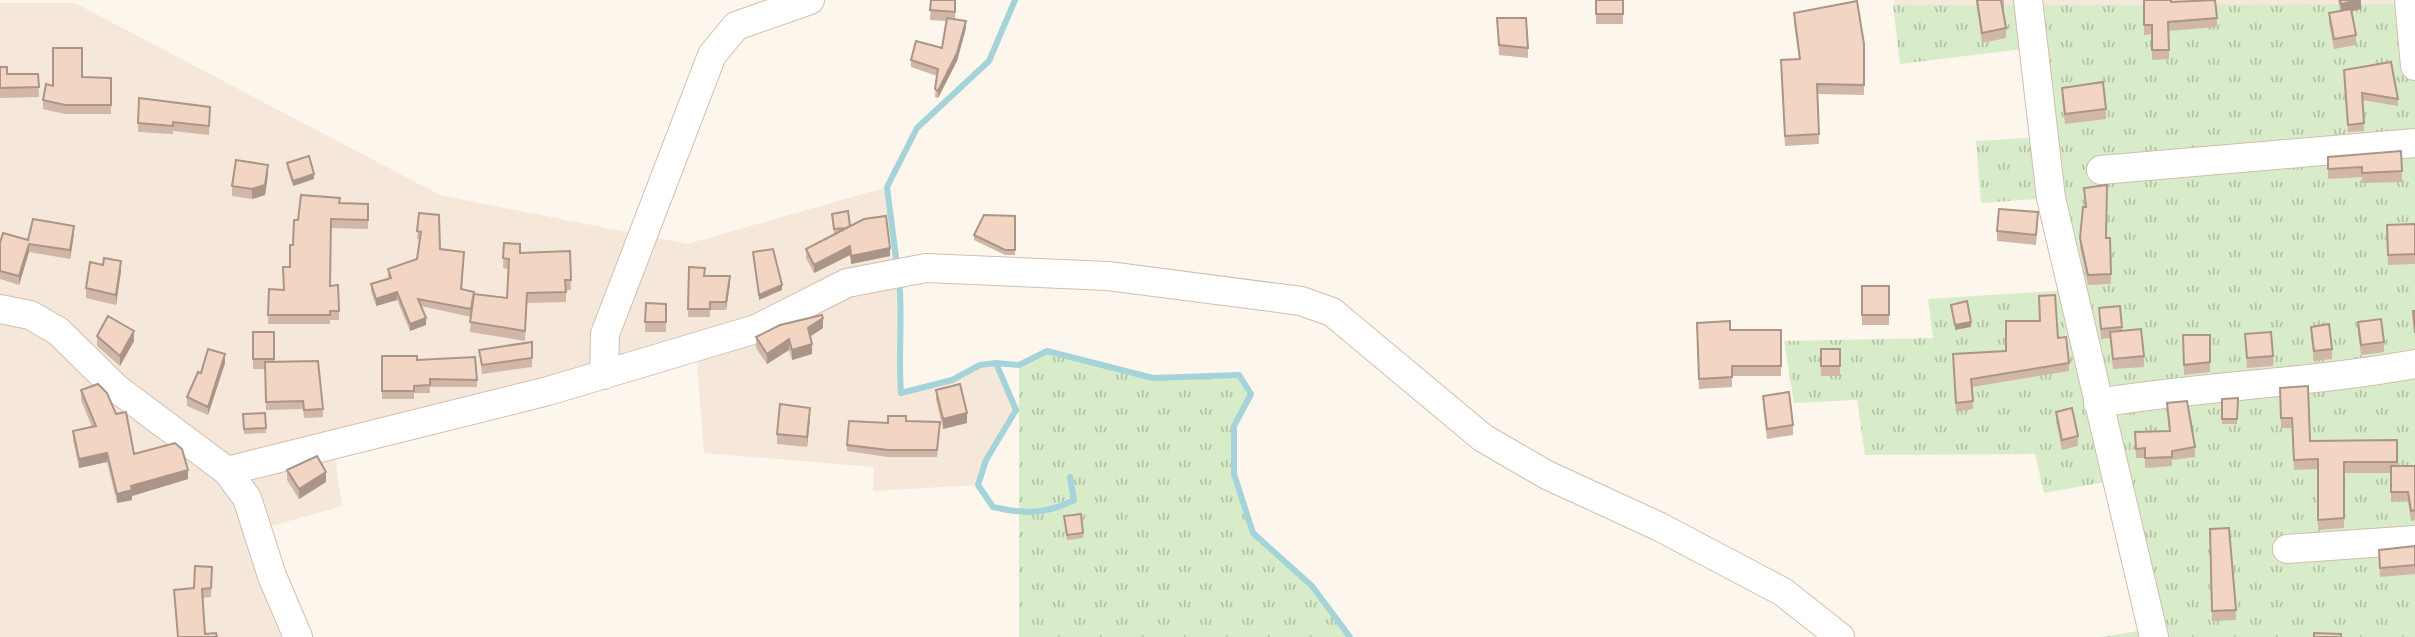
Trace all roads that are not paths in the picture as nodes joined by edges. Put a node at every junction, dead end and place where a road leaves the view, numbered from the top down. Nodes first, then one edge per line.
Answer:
1 (810, 0) edge
2 (2028, 0) edge
3 (2409, 0) edge
4 (2415, 66) edge
5 (2415, 144) edge
6 (2101, 170) dead end
7 (0, 309) edge
8 (2415, 364) edge
9 (604, 375) junction
10 (2098, 403) junction
11 (227, 471) junction
12 (2415, 540) edge
13 (2287, 549) dead end
14 (298, 637) edge
15 (1840, 637) edge
16 (2154, 637) edge

1 - 9 street
2 - 10 street
3 - 4 street
5 - 6 street
7 - 11 street
8 - 10 street
9 - 11 street
9 - 15 street
10 - 16 street
11 - 14 street
12 - 13 street

